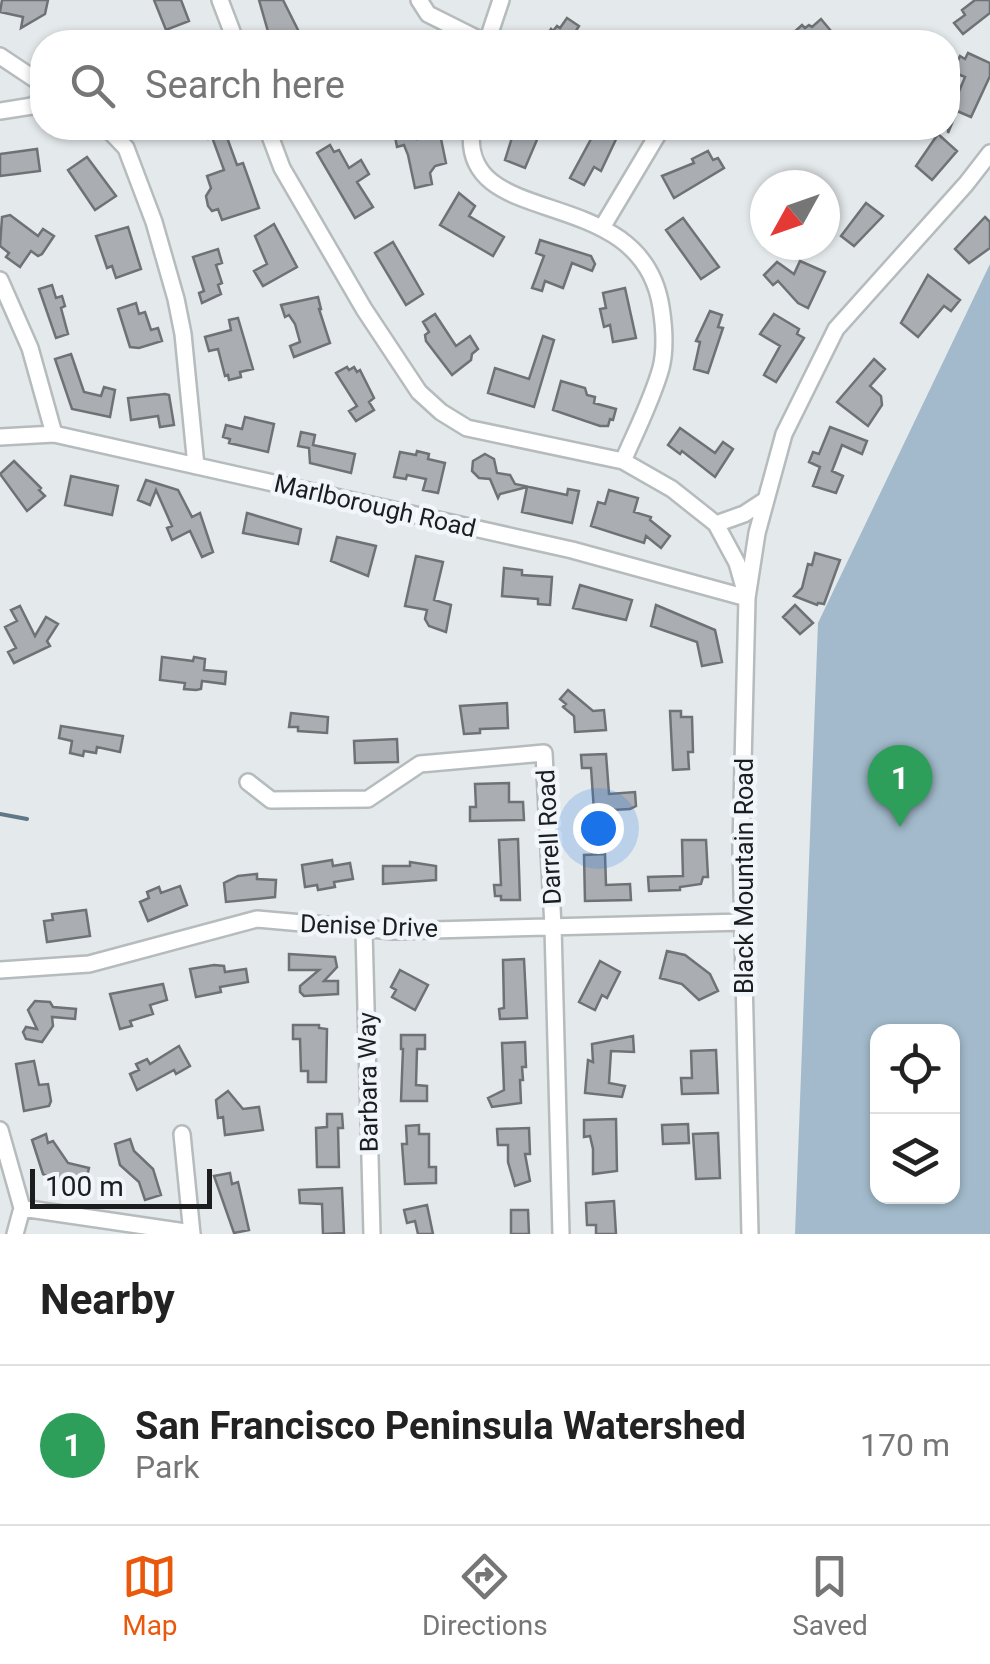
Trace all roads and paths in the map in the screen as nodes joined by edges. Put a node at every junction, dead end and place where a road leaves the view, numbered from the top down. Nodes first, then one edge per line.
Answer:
1 (220, 0) edge
2 (419, 0) edge
3 (501, 0) edge
4 (231, 30) edge
5 (461, 30) edge
6 (490, 30) edge
7 (0, 56) edge
8 (30, 76) edge
9 (30, 106) edge
10 (0, 110) edge
11 (119, 140) edge
12 (272, 140) edge
13 (470, 140) edge
14 (654, 140) edge
15 (990, 153) edge
16 (603, 226) junction
17 (0, 280) edge
18 (54, 434) junction
19 (0, 438) edge
20 (624, 462) junction
21 (196, 466) junction
22 (764, 502) junction
23 (716, 524) junction
24 (747, 598) junction
25 (248, 782) dead end
26 (743, 922) junction
27 (553, 926) junction
28 (364, 931) junction
29 (0, 970) edge
30 (0, 1130) edge
31 (182, 1134) dead end
32 (22, 1208) junction
33 (15, 1234) edge
34 (192, 1234) edge
35 (372, 1234) edge
36 (561, 1234) edge
37 (750, 1234) edge

1 - 4 street
2 - 5 street
3 - 6 street
7 - 8 street
9 - 10 street
11 - 21 street
12 - 20 street, Black Mountain Road
13 - 16 street
14 - 16 street
15 - 22 street
16 - 20 street
17 - 18 street
18 - 19 street, Marlborough Road
18 - 21 street, Marlborough Road
20 - 23 street, Black Mountain Road
21 - 24 street, Marlborough Road
22 - 23 street
22 - 24 street
23 - 24 street, Black Mountain Road
24 - 26 street, Black Mountain Road
25 - 27 street, Darrell Road
26 - 27 street, Denise Drive
26 - 37 street, Black Mountain Road
27 - 28 street, Denise Drive
27 - 36 street, Darrell Road
28 - 29 street, Denise Drive
28 - 35 street, Barbara Way
30 - 32 street
31 - 34 street
32 - 33 street
32 - 34 street

